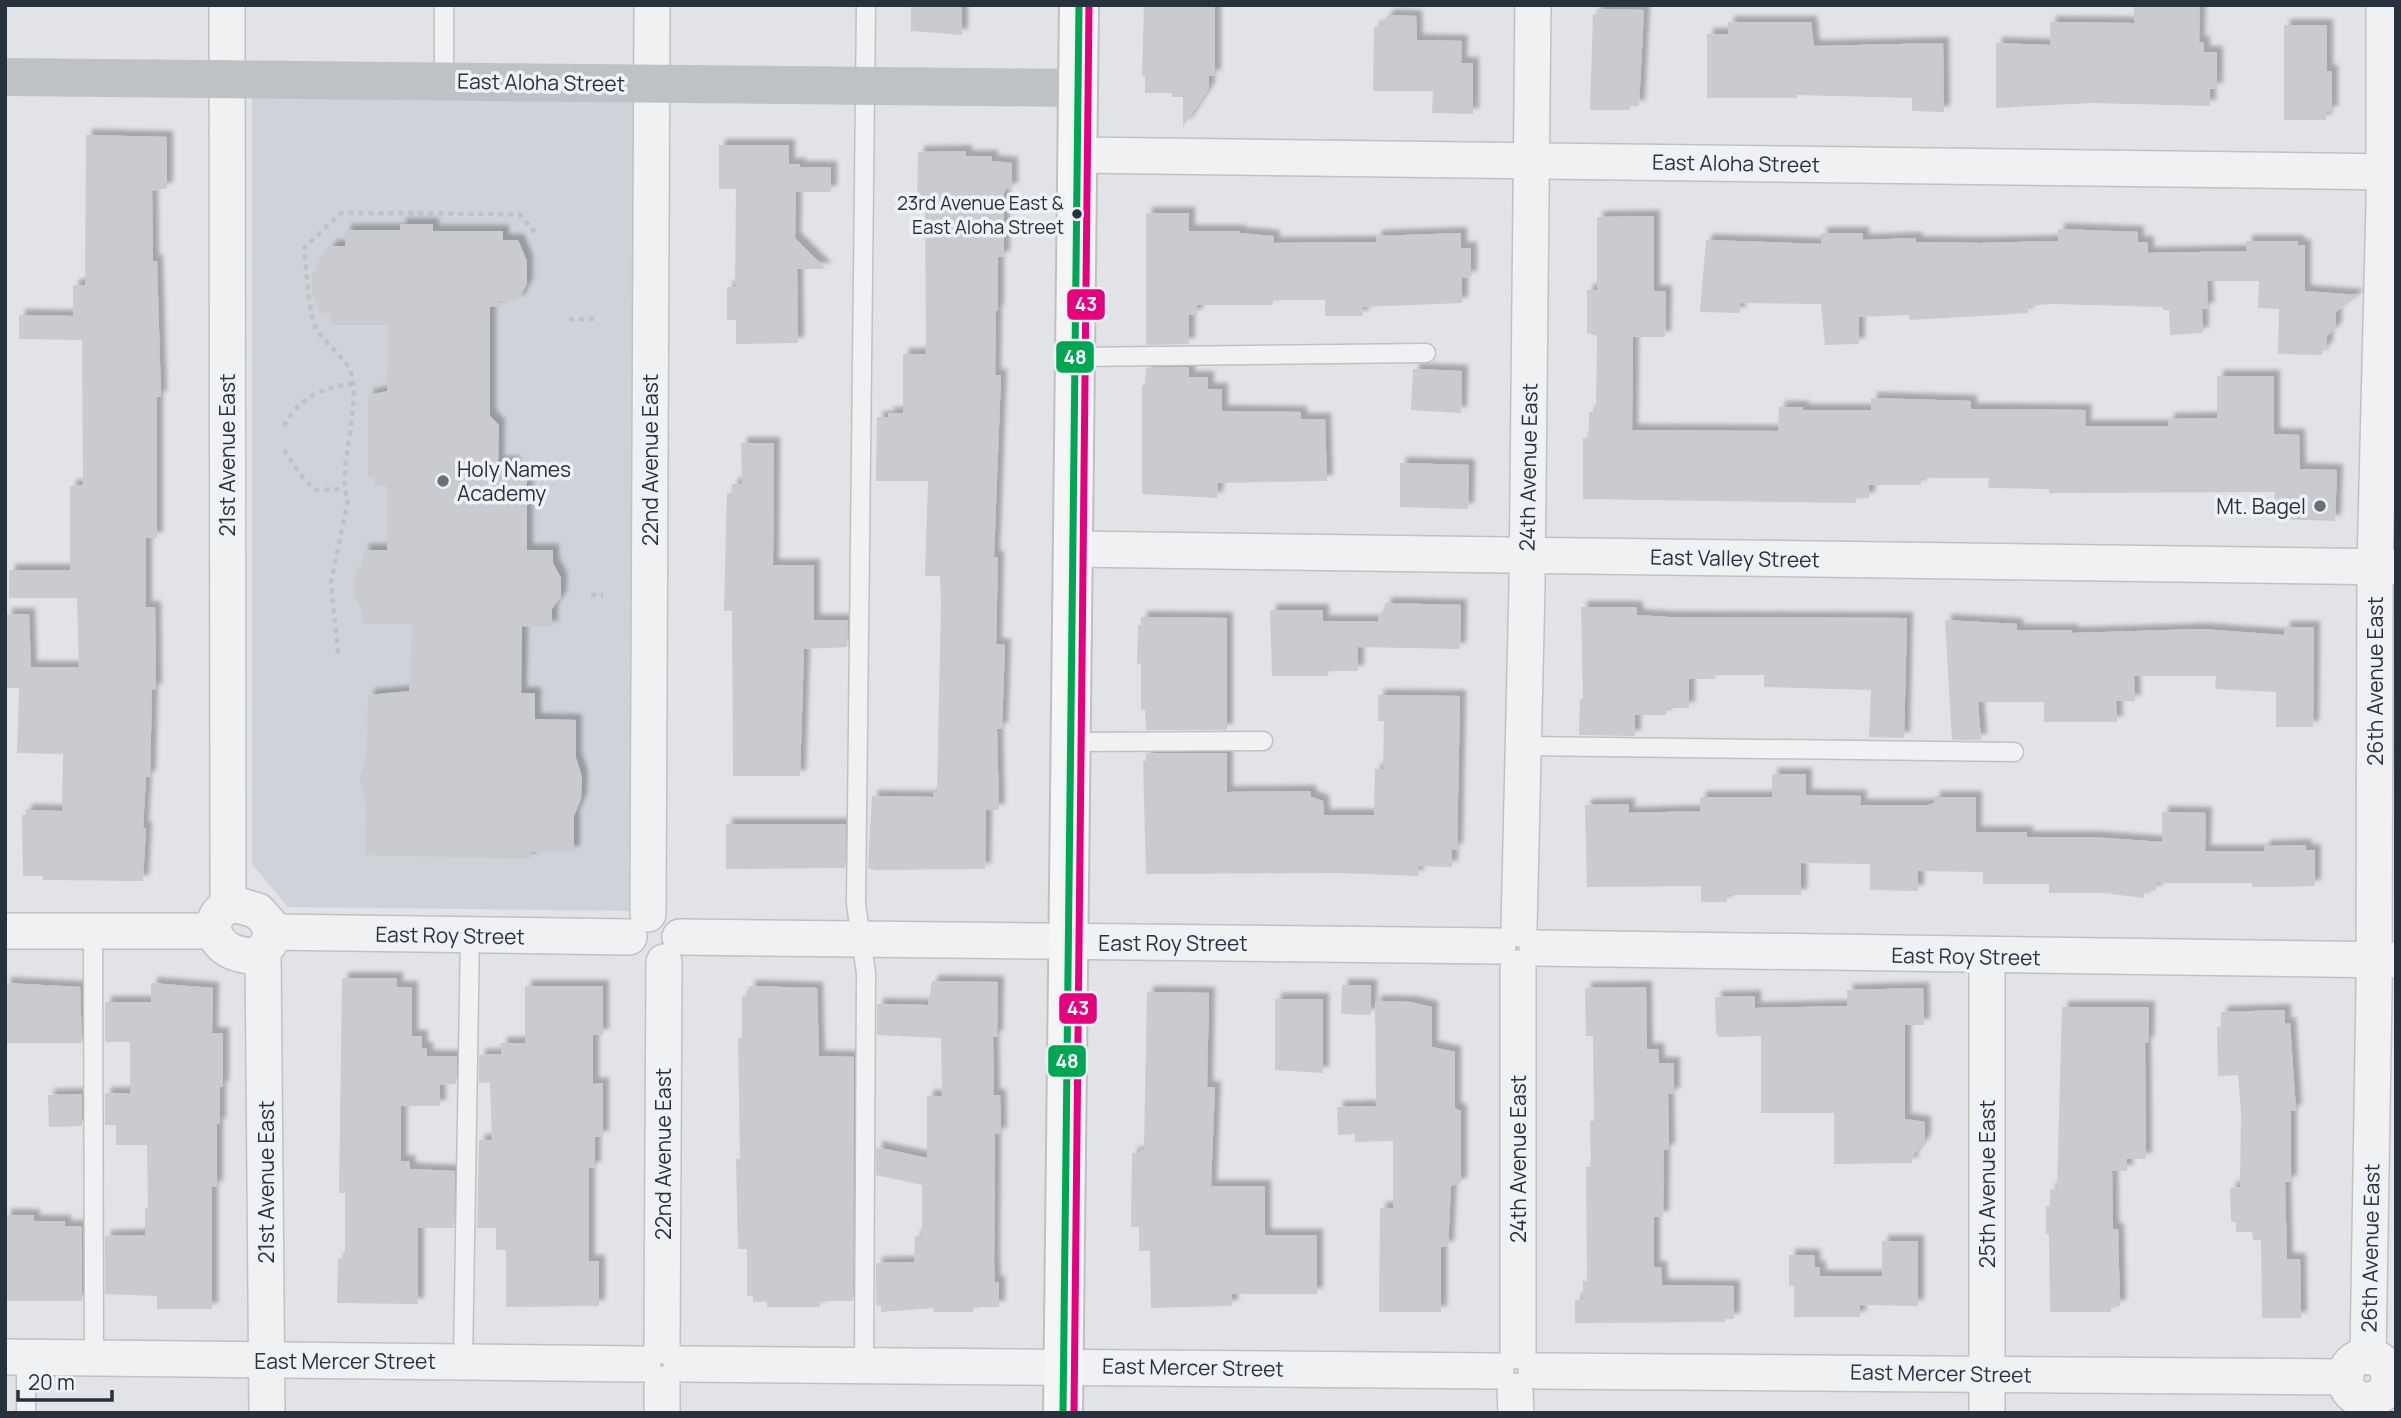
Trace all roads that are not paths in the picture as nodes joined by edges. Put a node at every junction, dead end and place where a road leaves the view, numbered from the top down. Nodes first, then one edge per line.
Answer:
1 (227, 5) edge
2 (444, 5) edge
3 (652, 5) edge
4 (866, 5) edge
5 (1079, 5) edge
6 (1533, 5) edge
7 (2385, 5) edge
8 (5, 77) edge
9 (227, 79) junction
10 (444, 82) junction
11 (651, 84) junction
12 (865, 86) junction
13 (1078, 88) junction
14 (1077, 155) junction
15 (1531, 159) junction
16 (2390, 172) edge
17 (1426, 353) dead end
18 (1075, 357) junction
19 (1073, 549) junction
20 (1527, 555) junction
21 (2385, 567) edge
22 (1263, 741) dead end
23 (1071, 742) junction
24 (1524, 746) junction
25 (2014, 752) dead end
26 (221, 918) junction
27 (638, 925) junction
28 (5, 932) edge
29 (93, 932) junction
30 (470, 935) junction
31 (860, 939) junction
32 (267, 942) junction
33 (1068, 942) junction
34 (1518, 948) junction
35 (672, 950) junction
36 (1987, 956) junction
37 (2385, 960) edge
38 (16, 1357) edge
39 (94, 1359) junction
40 (267, 1360) junction
41 (463, 1362) junction
42 (863, 1363) junction
43 (1064, 1366) junction
44 (662, 1374) edge
45 (1987, 1374) junction
46 (1516, 1379) edge
47 (2372, 1384) edge
48 (26, 1413) edge
49 (267, 1413) edge
50 (1063, 1413) edge
51 (1987, 1413) edge

1 - 9 street, 21st Avenue East
2 - 10 lane
3 - 11 street, 22nd Avenue East
4 - 12 lane
5 - 13 main road
6 - 15 street, 24th Avenue East
7 - 16 street, 26th Avenue East
8 - 9 street, East Aloha Street
9 - 10 street, East Aloha Street
9 - 26 street, 21st Avenue East
10 - 11 street, East Aloha Street
11 - 12 street, East Aloha Street
11 - 27 street, 22nd Avenue East
12 - 13 street, East Aloha Street
12 - 31 lane
13 - 14 main road
14 - 15 street, East Aloha Street
14 - 18 main road
15 - 16 street, East Aloha Street
15 - 20 street, 24th Avenue East
16 - 21 street, 26th Avenue East
17 - 18 lane
18 - 19 main road
19 - 20 street, East Valley Street
19 - 23 main road
20 - 21 street, East Valley Street
20 - 24 street, 24th Avenue East
21 - 37 street, 26th Avenue East
22 - 23 lane
23 - 33 main road
24 - 25 lane
24 - 34 street, 24th Avenue East
26 - 29 street
26 - 32 street, East Roy Street
27 - 30 street, East Roy Street
27 - 35 street
27 - 35 street, East Roy Street
28 - 29 street
29 - 39 lane
30 - 32 street, East Roy Street
30 - 41 lane
31 - 33 street, East Roy Street
31 - 35 street, East Roy Street
31 - 42 lane
32 - 40 street, 21st Avenue East
33 - 34 street, East Roy Street
33 - 43 main road
34 - 36 street, East Roy Street
34 - 46 street, 24th Avenue East
35 - 44 street, 22nd Avenue East
36 - 37 street, East Roy Street
36 - 45 street, 25th Avenue East
37 - 47 street, 26th Avenue East
38 - 39 street, East Mercer Street
38 - 48 lane
39 - 40 street, East Mercer Street
40 - 41 street, East Mercer Street
40 - 49 street, 21st Avenue East
41 - 44 street, East Mercer Street
42 - 43 street, East Mercer Street
42 - 44 street, East Mercer Street
43 - 46 street, East Mercer Street
43 - 50 main road
45 - 46 street, East Mercer Street
45 - 47 street, East Mercer Street
45 - 51 street, 25th Avenue East

